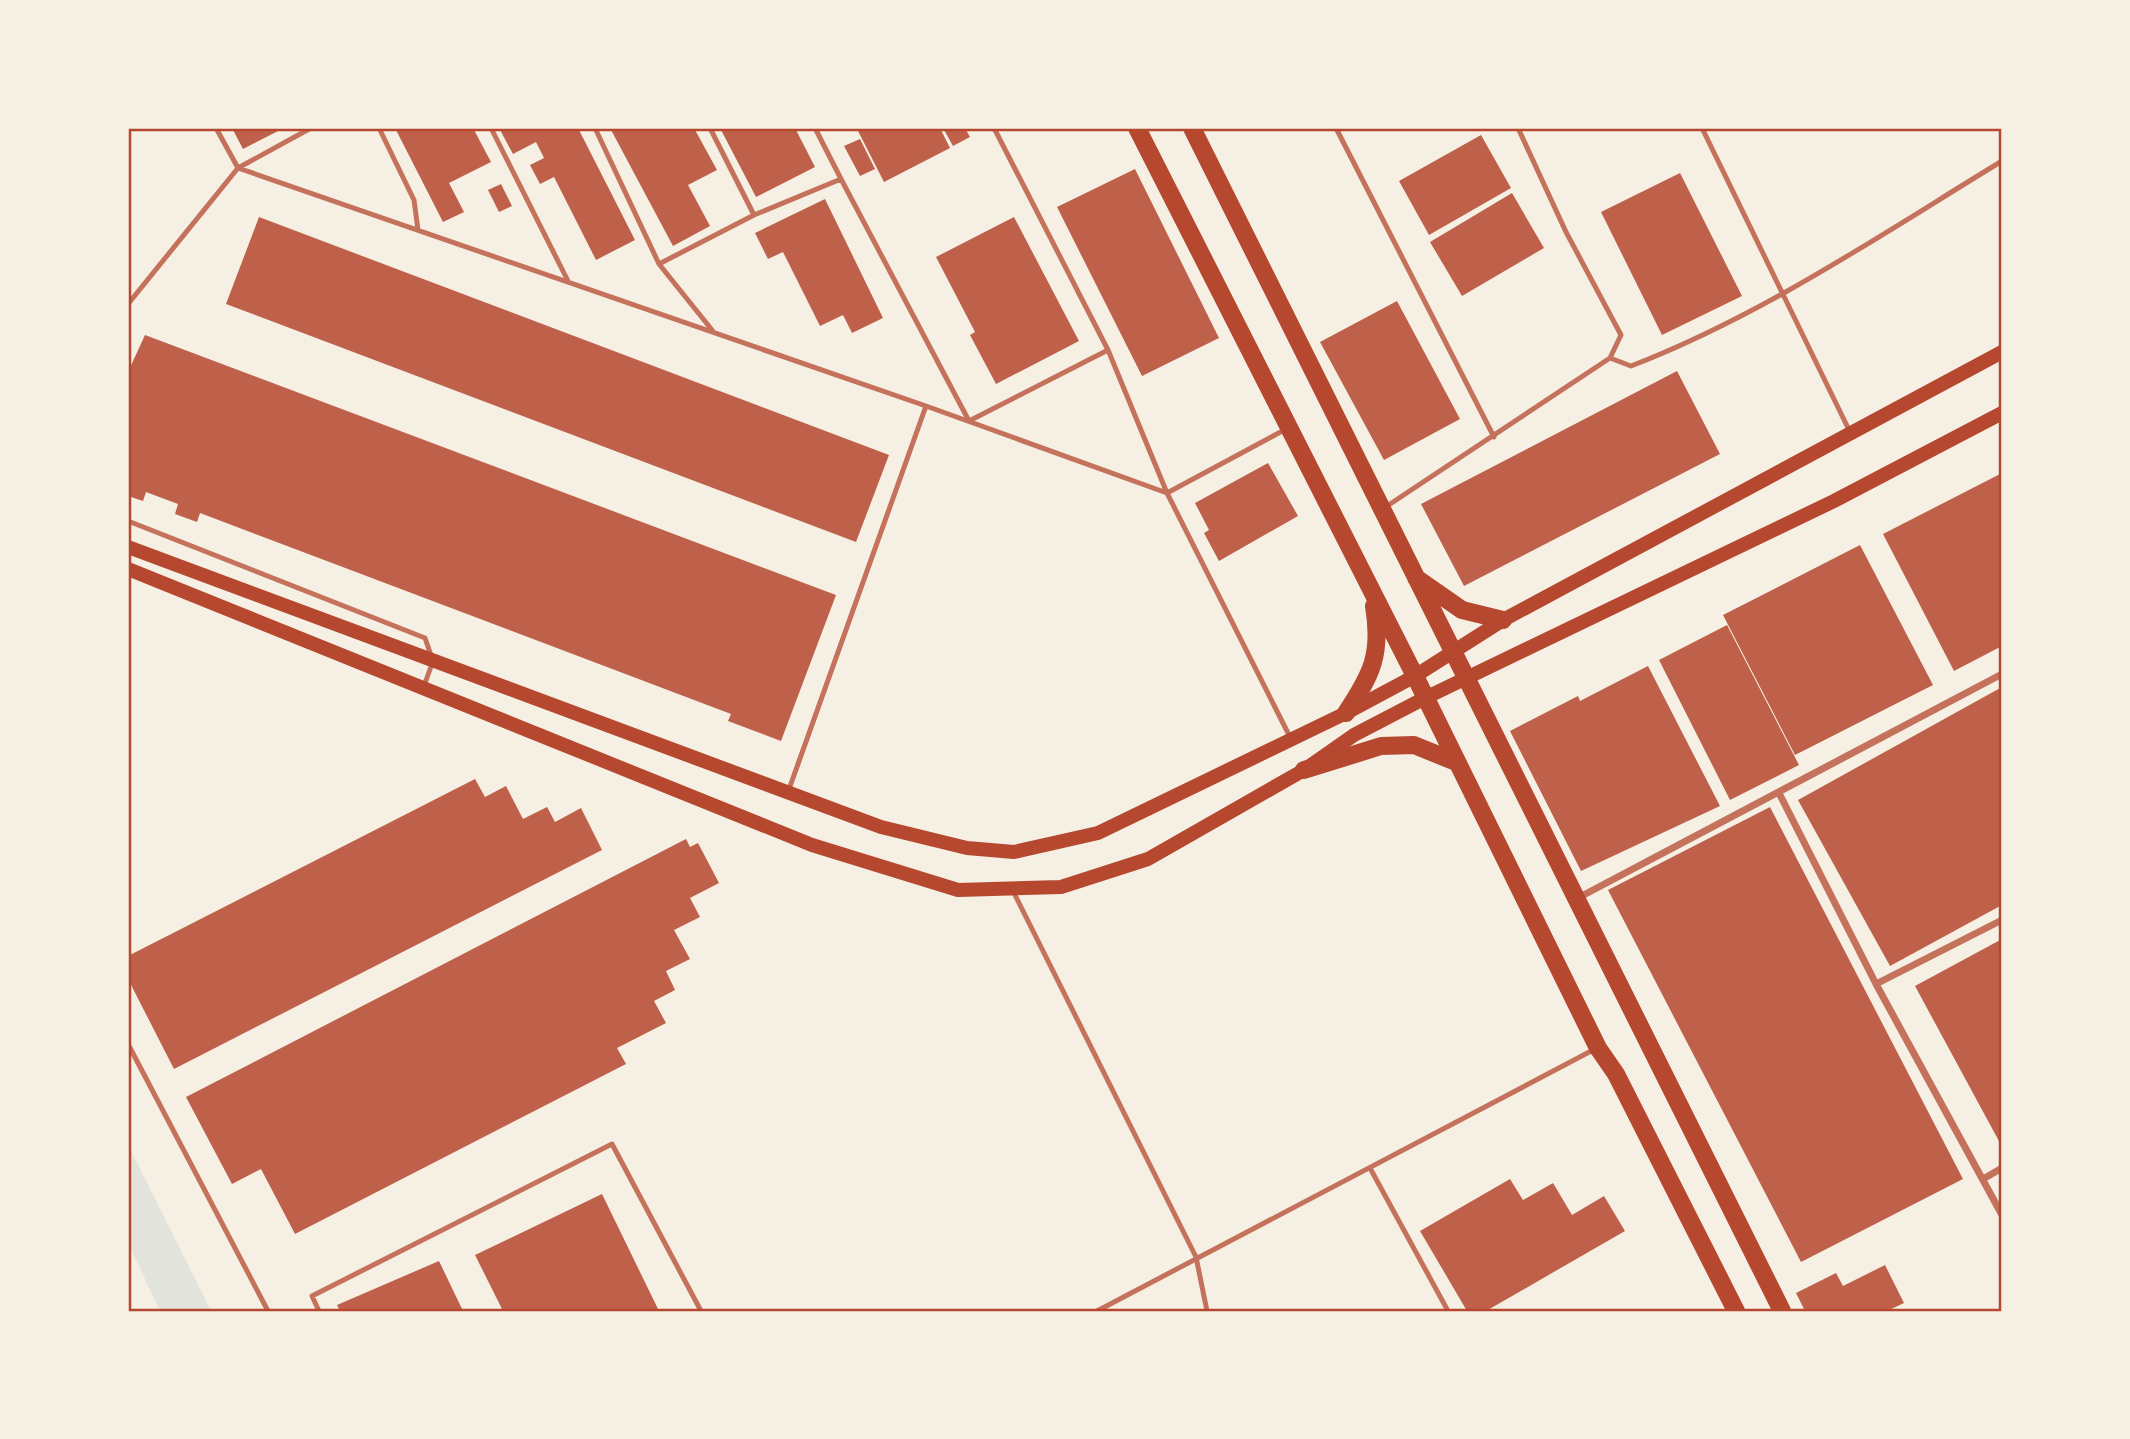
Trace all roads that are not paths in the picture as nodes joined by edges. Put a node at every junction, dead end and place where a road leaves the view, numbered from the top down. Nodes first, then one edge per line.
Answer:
1 (216, 128) edge
2 (311, 128) edge
3 (379, 128) edge
4 (491, 128) edge
5 (595, 128) edge
6 (710, 128) edge
7 (815, 128) edge
8 (994, 128) edge
9 (1137, 128) edge
10 (1192, 128) edge
11 (1336, 128) edge
12 (1518, 128) edge
13 (1702, 128) edge
14 (2002, 160) edge
15 (238, 168) junction
16 (841, 179) junction
17 (754, 215) junction
18 (418, 230) junction
19 (659, 264) junction
20 (569, 282) junction
21 (1783, 295) junction
22 (128, 304) edge
23 (713, 332) junction
24 (1108, 349) junction
25 (2002, 352) edge
26 (1610, 358) junction
27 (926, 406) junction
28 (2002, 413) edge
29 (968, 421) junction
30 (1290, 427) junction
31 (1850, 432) junction
32 (1494, 437) junction
33 (1167, 493) junction
34 (1381, 510) junction
35 (128, 521) edge
36 (128, 547) edge
37 (128, 569) edge
38 (1414, 577) junction
39 (1371, 589) junction
40 (1503, 620) junction
41 (1452, 652) junction
42 (433, 661) junction
43 (2002, 674) edge
44 (1415, 676) junction
45 (1464, 679) junction
46 (423, 689) junction
47 (1425, 698) junction
48 (1346, 713) junction
49 (1293, 741) junction
50 (1456, 762) junction
51 (1304, 769) junction
52 (788, 793) junction
53 (1779, 793) junction
54 (1012, 888) junction
55 (1575, 899) junction
56 (2002, 920) edge
57 (1875, 984) junction
58 (128, 1044) edge
59 (1598, 1048) junction
60 (1370, 1168) junction
61 (2002, 1168) edge
62 (1983, 1179) junction
63 (2002, 1214) edge
64 (1196, 1256) junction
65 (268, 1311) edge
66 (319, 1311) edge
67 (701, 1311) edge
68 (1097, 1311) edge
69 (1207, 1311) edge
70 (1448, 1311) edge
71 (1737, 1311) edge
72 (1782, 1311) edge

1 - 15 lane
2 - 15 lane
3 - 18 lane
4 - 20 lane
5 - 19 lane
6 - 17 lane
7 - 16 lane
8 - 24 lane
9 - 30 main road
10 - 34 main road
11 - 32 lane
12 - 26 lane
13 - 21 lane
14 - 21 lane
15 - 18 lane
15 - 22 lane
16 - 17 lane
16 - 29 lane
17 - 19 lane
18 - 20 lane
19 - 23 lane
20 - 23 lane
21 - 26 lane
21 - 31 lane
23 - 27 lane
24 - 29 lane
24 - 33 lane
25 - 31 main road
26 - 32 lane
27 - 29 lane
27 - 52 lane
28 - 45 main road
29 - 33 lane
30 - 33 lane
30 - 39 main road
31 - 40 main road
32 - 34 lane
33 - 49 lane
34 - 38 main road
35 - 42 lane
36 - 42 main road
37 - 46 main road
38 - 40 main road
38 - 41 main road
39 - 44 main road
39 - 48 main road
40 - 41 main road
41 - 44 main road
41 - 45 main road
42 - 46 lane
42 - 52 main road
43 - 53 street
44 - 47 main road
44 - 48 main road
45 - 47 main road
45 - 55 main road
46 - 54 main road
47 - 50 main road
47 - 51 main road
48 - 49 main road
49 - 52 main road
50 - 51 main road
50 - 59 main road
51 - 54 main road
53 - 55 street
53 - 57 street
54 - 64 lane
55 - 72 main road
56 - 57 street
57 - 62 street
58 - 65 lane
59 - 60 lane
59 - 71 main road
60 - 64 lane
60 - 70 lane
61 - 62 street
62 - 63 street
64 - 68 lane
64 - 69 lane
66 - 67 lane

